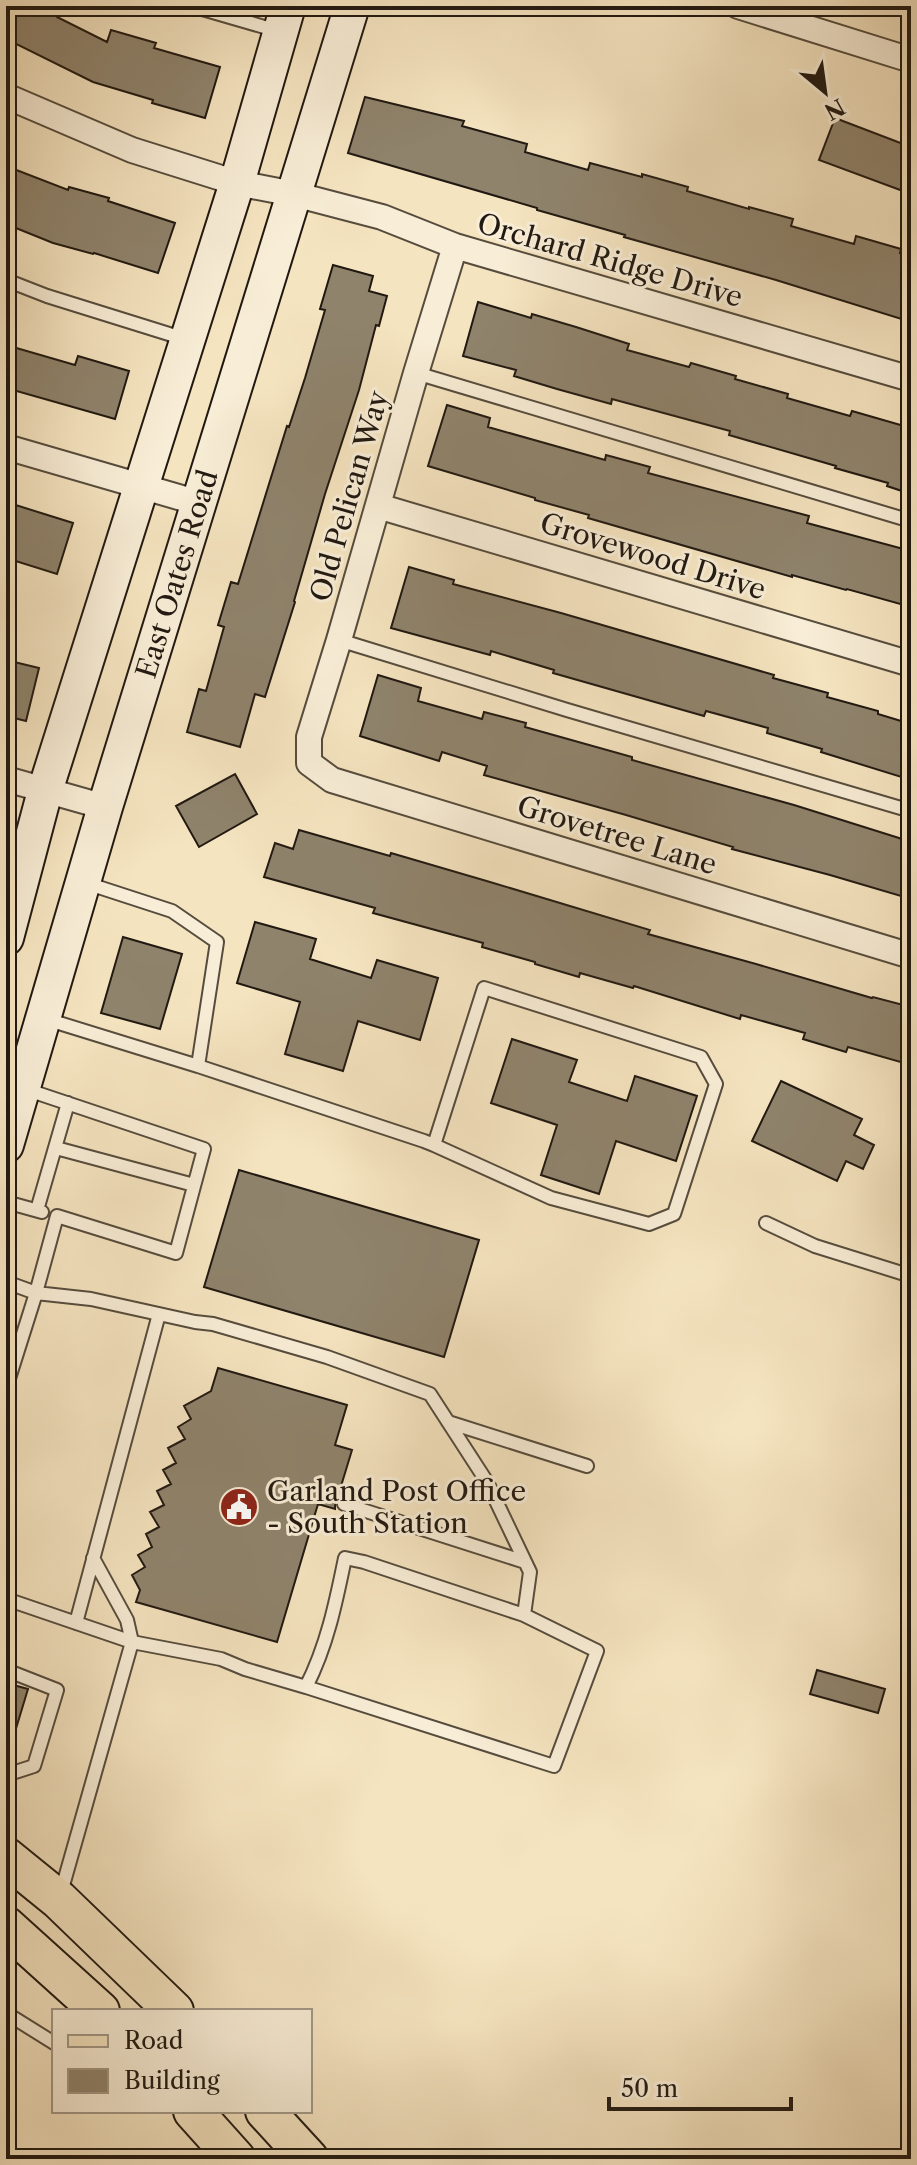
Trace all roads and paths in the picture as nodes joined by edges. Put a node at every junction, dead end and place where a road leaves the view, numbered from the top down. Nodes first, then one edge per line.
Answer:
1 (192, 6) edge
2 (352, 6) edge
3 (738, 6) edge
4 (284, 19) edge
5 (911, 60) edge
6 (6, 96) edge
7 (237, 183) junction
8 (294, 194) junction
9 (455, 246) junction
10 (6, 280) edge
11 (188, 340) junction
12 (416, 373) junction
13 (911, 379) edge
14 (6, 447) edge
15 (143, 487) junction
16 (199, 503) junction
17 (378, 506) junction
18 (911, 521) edge
19 (339, 640) junction
20 (911, 664) edge
21 (309, 763) joint
22 (6, 779) edge
23 (45, 791) junction
24 (105, 807) junction
25 (911, 811) edge
26 (83, 882) junction
27 (6, 938) edge
28 (911, 956) edge
29 (43, 1018) junction
30 (198, 1066) junction
31 (22, 1088) junction
32 (68, 1103) junction
33 (6, 1145) edge
34 (434, 1145) junction
35 (56, 1148) junction
36 (194, 1185) junction
37 (6, 1202) edge
38 (37, 1210) junction
39 (57, 1216) junction
40 (766, 1223) dead end
41 (911, 1276) edge
42 (6, 1282) edge
43 (36, 1293) junction
44 (159, 1314) junction
45 (6, 1388) edge
46 (448, 1422) junction
47 (587, 1466) dead end
48 (344, 1504) dead end
49 (93, 1558) junction
50 (525, 1562) junction
51 (6, 1599) edge
52 (524, 1615) junction
53 (76, 1623) junction
54 (132, 1642) junction
55 (6, 1670) edge
56 (306, 1687) junction
57 (6, 1775) edge
58 (6, 1857) edge
59 (59, 1900) junction
60 (6, 1926) edge
61 (98, 2009) edge
62 (172, 2009) edge
63 (6, 2013) edge
64 (52, 2042) edge
65 (195, 2113) edge
66 (267, 2113) edge
67 (236, 2159) edge
68 (309, 2159) edge

1 - 4 lane
2 - 8 main road, East Oates Road
3 - 5 street
4 - 7 main road, East Oates Road
6 - 7 street, Orchard Ridge Drive
7 - 8 street, Orchard Ridge Drive
7 - 11 main road, East Oates Road
8 - 9 street, Orchard Ridge Drive
8 - 16 main road, East Oates Road
9 - 12 street, Old Pelican Way
9 - 13 street, Orchard Ridge Drive
10 - 11 lane
11 - 15 main road, East Oates Road
12 - 17 street, Old Pelican Way
12 - 18 lane
14 - 15 street
15 - 16 street
15 - 23 main road, East Oates Road
16 - 24 main road, East Oates Road
17 - 19 street, Old Pelican Way
17 - 20 street, Grovewood Drive
19 - 21 street, Old Pelican Way
19 - 25 lane
21 - 28 street, Grovetree Lane
22 - 23 street
23 - 24 street
23 - 27 main road, East Oates Road
24 - 26 main road, East Oates Road
26 - 29 main road, East Oates Road
26 - 30 lane
29 - 30 lane
29 - 31 main road, East Oates Road
30 - 34 lane
31 - 32 lane
31 - 33 main road, East Oates Road
32 - 35 lane
32 - 36 lane
34 - 34 lane
35 - 36 lane
35 - 38 lane
36 - 39 lane
37 - 38 lane
38 - 39 lane
39 - 43 lane
40 - 41 lane
42 - 43 lane
43 - 44 lane
43 - 45 lane
44 - 46 lane
44 - 49 lane
46 - 47 lane
46 - 50 lane
48 - 50 lane
49 - 53 lane
49 - 54 lane
50 - 52 lane
51 - 53 lane
52 - 56 lane
52 - 56 lane
53 - 54 lane
54 - 56 lane
54 - 59 lane
55 - 57 lane
58 - 59 main road
59 - 62 main road
60 - 61 main road
63 - 64 lane
65 - 67 main road
66 - 68 main road

